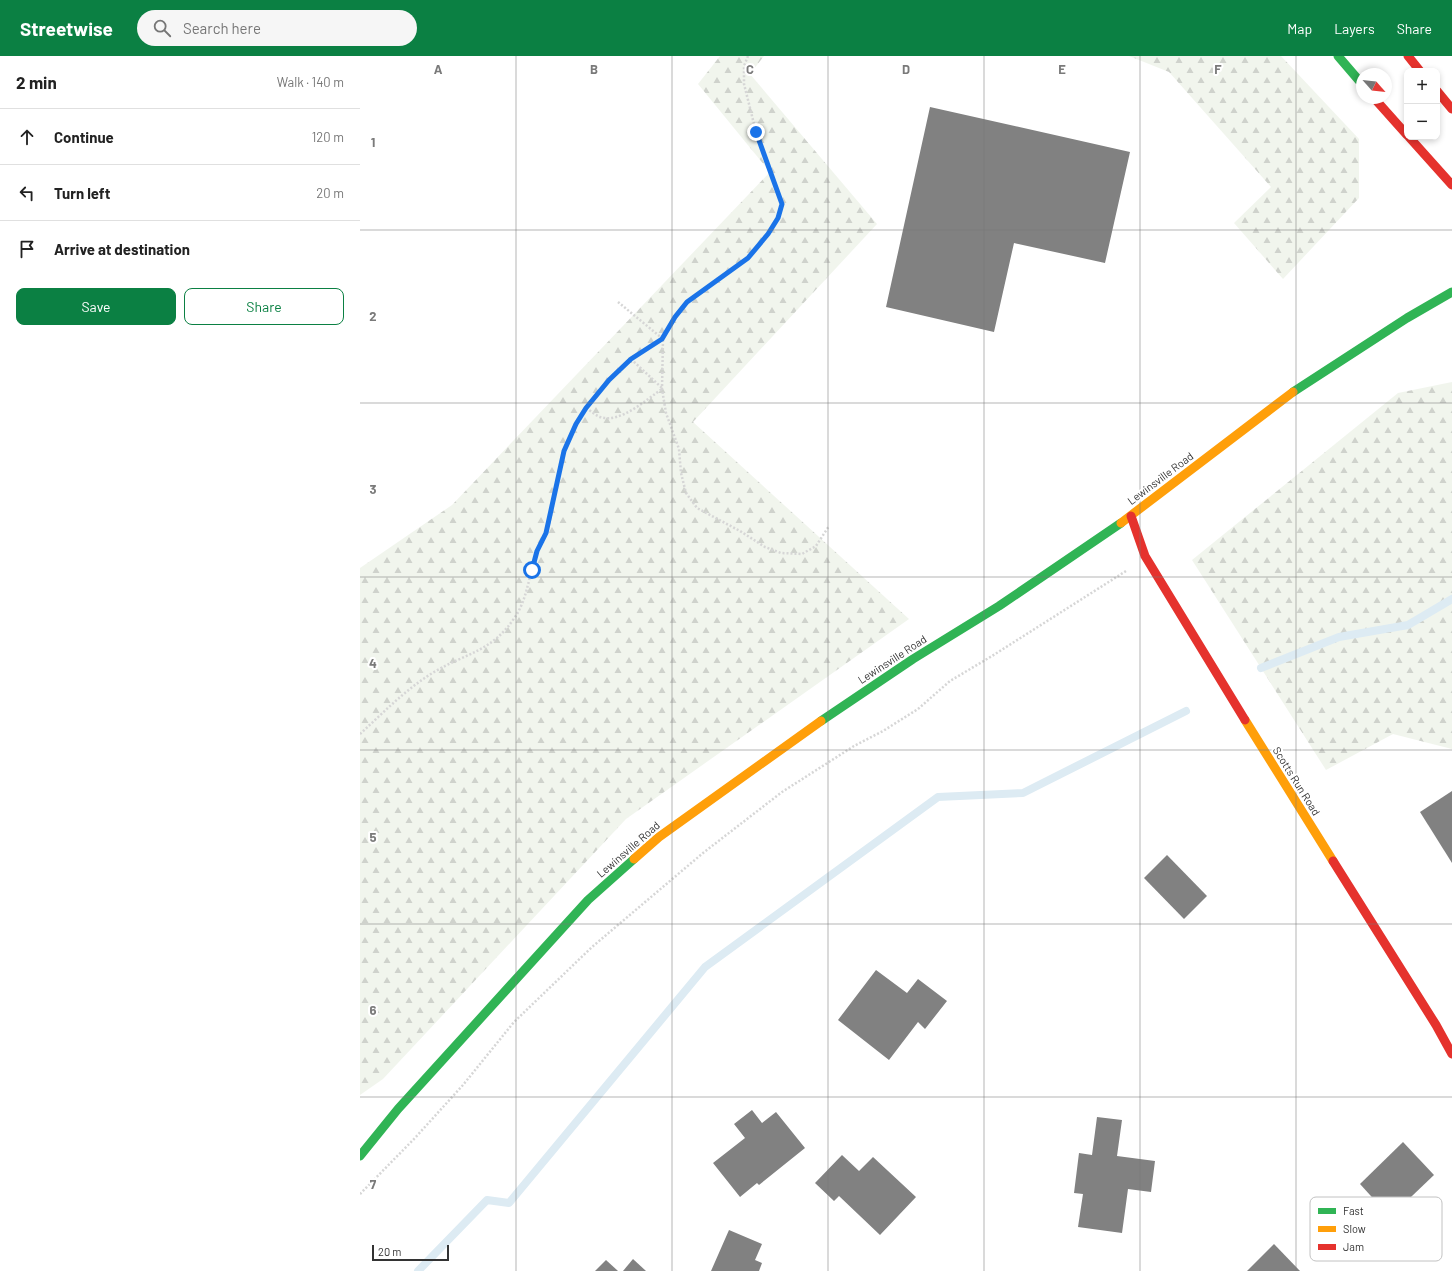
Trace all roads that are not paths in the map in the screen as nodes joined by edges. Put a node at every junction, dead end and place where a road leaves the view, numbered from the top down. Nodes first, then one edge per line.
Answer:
1 (1338, 56) edge
2 (1408, 56) edge
3 (1418, 68) edge
4 (1356, 77) edge
5 (1440, 95) edge
6 (1379, 104) edge
7 (1452, 109) edge
8 (1404, 132) edge
9 (1412, 140) edge
10 (1452, 185) edge
11 (1452, 292) edge
12 (1130, 516) junction
13 (1452, 1054) edge
14 (398, 1109) junction
15 (366, 1133) dead end
16 (360, 1156) edge

1 - 4 main road
2 - 3 main road
5 - 7 main road
6 - 8 main road
9 - 10 main road
11 - 12 main road, Lewinsville Road
12 - 13 main road, Scotts Run Road
12 - 14 main road, Lewinsville Road
14 - 15 main road, Lewinsville Road
14 - 16 main road, Lewinsville Road

